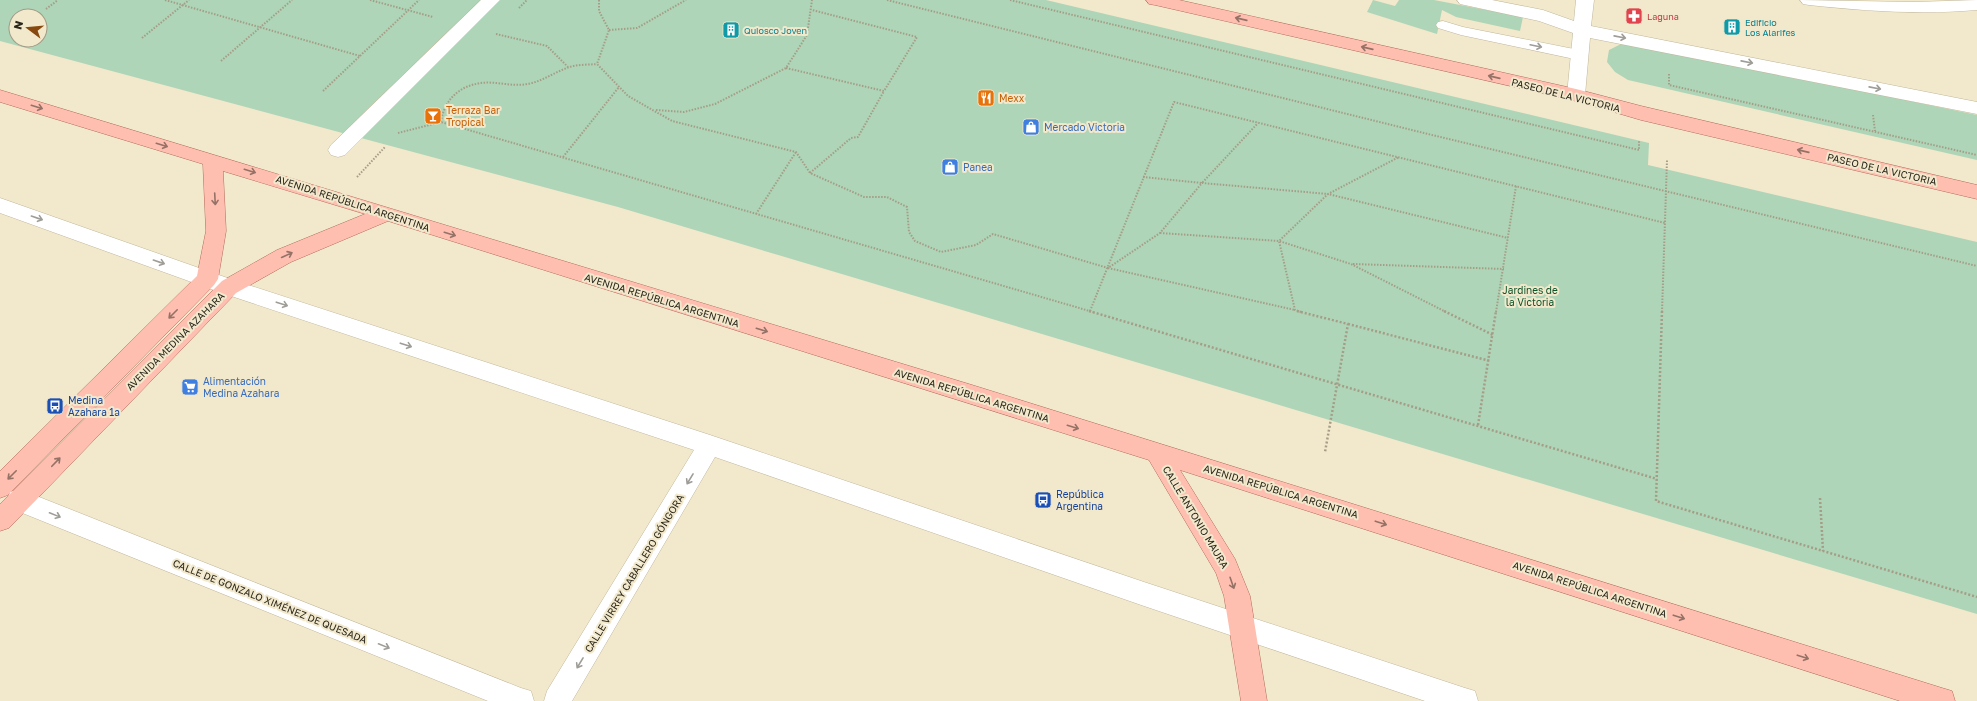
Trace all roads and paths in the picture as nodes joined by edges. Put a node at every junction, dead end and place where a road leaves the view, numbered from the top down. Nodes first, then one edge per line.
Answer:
1 (58, 0) edge
2 (165, 0) edge
3 (189, 0) edge
4 (292, 0) edge
5 (370, 0) edge
6 (419, 0) edge
7 (492, 0) edge
8 (599, 0) edge
9 (686, 0) edge
10 (812, 0) edge
11 (887, 0) edge
12 (1010, 0) edge
13 (1155, 0) edge
14 (1466, 0) edge
15 (1585, 0) edge
16 (1809, 0) edge
17 (183, 5) junction
18 (1977, 5) edge
19 (47, 8) edge
20 (408, 10) junction
21 (812, 10) junction
22 (1443, 25) dead end
23 (465, 26) junction
24 (260, 27) junction
25 (609, 30) junction
26 (1581, 30) junction
27 (142, 38) dead end
28 (1579, 55) junction
29 (360, 56) junction
30 (221, 61) dead end
31 (597, 64) junction
32 (568, 67) junction
33 (786, 68) junction
34 (1669, 85) dead end
35 (619, 87) junction
36 (323, 91) dead end
37 (884, 91) junction
38 (1576, 95) junction
39 (0, 96) edge
40 (1977, 108) edge
41 (655, 110) junction
42 (441, 122) junction
43 (1258, 123) junction
44 (391, 135) dead end
45 (338, 150) dead end
46 (1639, 150) dead end
47 (796, 152) junction
48 (1977, 155) edge
49 (563, 157) junction
50 (1399, 157) junction
51 (213, 160) junction
52 (1667, 160) dead end
53 (810, 173) junction
54 (1143, 177) junction
55 (1202, 183) junction
56 (1516, 186) junction
57 (1666, 192) junction
58 (1977, 192) edge
59 (1328, 194) junction
60 (0, 206) edge
61 (386, 214) junction
62 (756, 214) junction
63 (1665, 223) junction
64 (1160, 233) junction
65 (1508, 238) junction
66 (1278, 241) junction
67 (1351, 264) junction
68 (1977, 266) edge
69 (1108, 268) junction
70 (1504, 269) junction
71 (207, 279) junction
72 (229, 286) junction
73 (1295, 310) junction
74 (1090, 311) junction
75 (1348, 324) junction
76 (1493, 336) junction
77 (1490, 361) junction
78 (1338, 383) junction
79 (1478, 425) junction
80 (710, 446) junction
81 (1325, 452) dead end
82 (1157, 453) junction
83 (1657, 479) junction
84 (9, 494) edge
85 (1820, 498) dead end
86 (0, 520) edge
87 (1823, 551) junction
88 (1977, 597) edge
89 (1243, 626) junction
90 (522, 701) edge
91 (557, 701) edge
92 (1254, 701) edge
93 (1465, 701) edge
94 (1942, 701) edge

1 - 19 path
2 - 17 path
3 - 17 path
4 - 24 path
5 - 20 path
6 - 20 path
7 - 23 street
8 - 25 path
9 - 25 path
10 - 21 path
11 - 57 path
12 - 46 path
38 -> 13 main road, PASEO DE LA VICTORIA
14 - 26 street
15 - 26 street
16 - 18 street
17 - 24 path
17 - 27 path
20 - 23 path
20 - 29 path
21 - 33 path
21 - 37 path
22 -> 28 lane
23 - 32 path
23 - 45 street
24 - 29 path
24 - 30 path
25 - 31 path
26 - 28 street
26 -> 40 street
28 - 38 street
29 - 36 path
31 - 32 path
31 - 35 path
32 - 42 path
33 - 37 path
33 - 41 path
34 - 48 path
35 - 41 path
35 - 49 path
37 - 53 path
58 -> 38 main road, PASEO DE LA VICTORIA
39 -> 51 main road, AVENIDA REPÚBLICA ARGENTINA
41 - 47 path
42 - 44 path
42 - 49 path
43 - 50 path
43 - 54 path
43 - 55 path
47 - 53 path
47 - 62 path
49 - 62 path
50 - 56 path
50 - 59 path
51 -> 61 main road, AVENIDA REPÚBLICA ARGENTINA
51 -> 71 main road
52 - 57 path
53 - 69 path
54 - 55 path
54 - 69 path
55 - 59 path
55 - 64 path
56 - 63 path
56 - 65 path
57 - 63 path
57 - 68 path
59 - 65 path
59 - 66 path
60 -> 71 street
72 -> 61 main road, AVENIDA MEDINA AZAHARA
61 -> 82 main road, AVENIDA REPÚBLICA ARGENTINA
62 - 74 path
63 - 83 path
64 - 66 path
64 - 69 path
65 - 70 path
66 - 67 path
66 - 73 path
67 - 70 path
67 - 76 path
69 - 73 path
69 - 74 path
70 - 76 path
71 - 72 street
71 -> 84 main road, AVENIDA MEDINA AZAHARA
72 -> 80 street
84 -> 72 main road, AVENIDA MEDINA AZAHARA
73 - 75 path
74 - 78 path
75 - 77 path
75 - 78 path
76 - 77 path
77 - 79 path
78 - 79 path
78 - 81 path
79 - 83 path
80 - 89 street
80 -> 91 street, CALLE VIRREY CABALLERO GÓNGORA
82 -> 89 main road, CALLE ANTONIO MAURA
82 -> 94 main road, AVENIDA REPÚBLICA ARGENTINA
83 - 87 path
84 - 86 main road, AVENIDA MEDINA AZAHARA
84 -> 90 street, CALLE DE GONZALO XIMÉNEZ DE QUESADA
85 - 87 path
87 - 88 path
89 - 92 main road, CALLE ANTONIO MAURA
89 - 93 street

